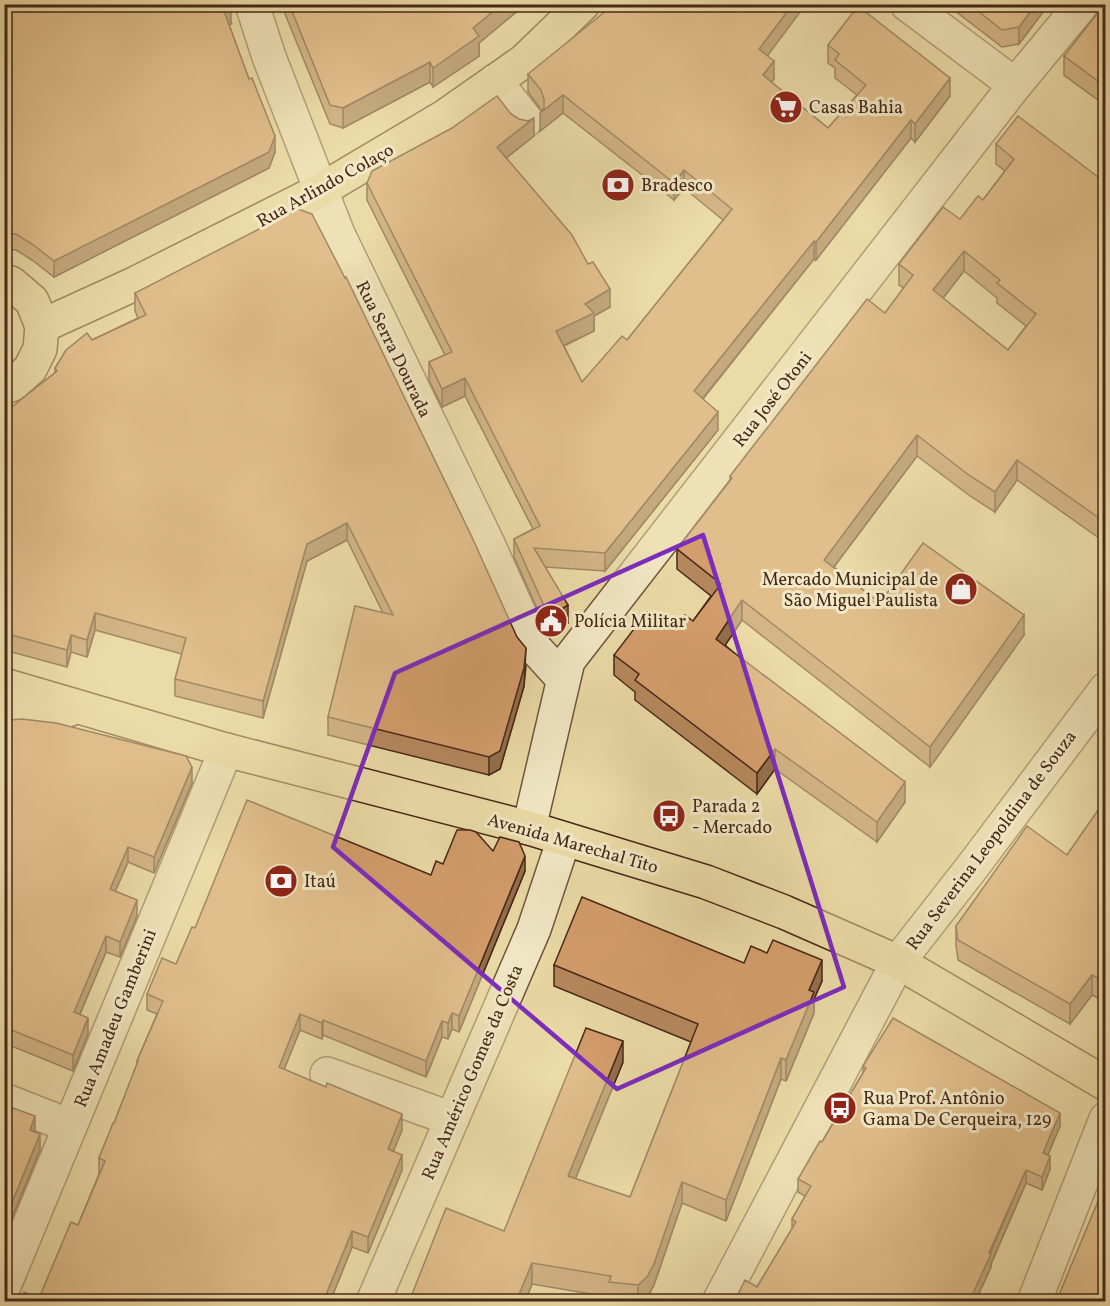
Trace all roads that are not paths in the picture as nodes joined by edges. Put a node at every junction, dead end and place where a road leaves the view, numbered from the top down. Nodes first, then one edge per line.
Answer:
1 (252, 4) edge
2 (583, 4) edge
3 (907, 4) edge
4 (1082, 4) edge
5 (495, 81) junction
6 (1015, 85) junction
7 (526, 120) edge
8 (321, 190) junction
9 (4, 281) edge
10 (42, 326) junction
11 (4, 387) edge
12 (563, 679) junction
13 (4, 686) edge
14 (1106, 689) edge
15 (84, 708) junction
16 (4, 718) edge
17 (226, 750) junction
18 (529, 828) junction
19 (564, 839) junction
20 (898, 962) junction
21 (327, 1074) dead end
22 (1106, 1084) edge
23 (4, 1100) edge
24 (452, 1119) junction
25 (1106, 1119) edge
26 (70, 1126) junction
27 (4, 1286) edge
28 (374, 1302) edge
29 (719, 1302) edge
30 (1034, 1302) edge

1 - 8 street, Rua Serra Dourada
2 - 5 main road, Rua Arlindo Colaço
3 - 6 street
4 - 6 street, Rua José Otoni
5 - 7 street
5 - 8 main road, Rua Arlindo Colaço
6 - 12 street, Rua José Otoni
8 - 10 main road, Rua Arlindo Colaço
8 - 12 street, Rua Serra Dourada
9 - 10 main road
10 - 11 main road
12 - 18 street, Rua José Otoni
13 - 15 main road
14 - 20 street, Rua Severina Leopoldina de Souza
15 - 16 main road, Avenida Marechal Tito
15 - 17 main road, Avenida Marechal Tito
17 - 18 main road, Avenida Marechal Tito
17 - 26 street, Rua Amadeu Gamberini
18 - 19 main road, Avenida Marechal Tito
19 - 20 main road, Avenida Marechal Tito
19 - 24 street, Rua Américo Gomes da Costa
20 - 22 main road, Avenida Marechal Tito
20 - 29 street, Rua Severina Leopoldina de Souza
21 - 24 street
23 - 26 street
24 - 28 street, Rua Américo Gomes da Costa
25 - 30 street
26 - 27 street, Rua Amadeu Gamberini

